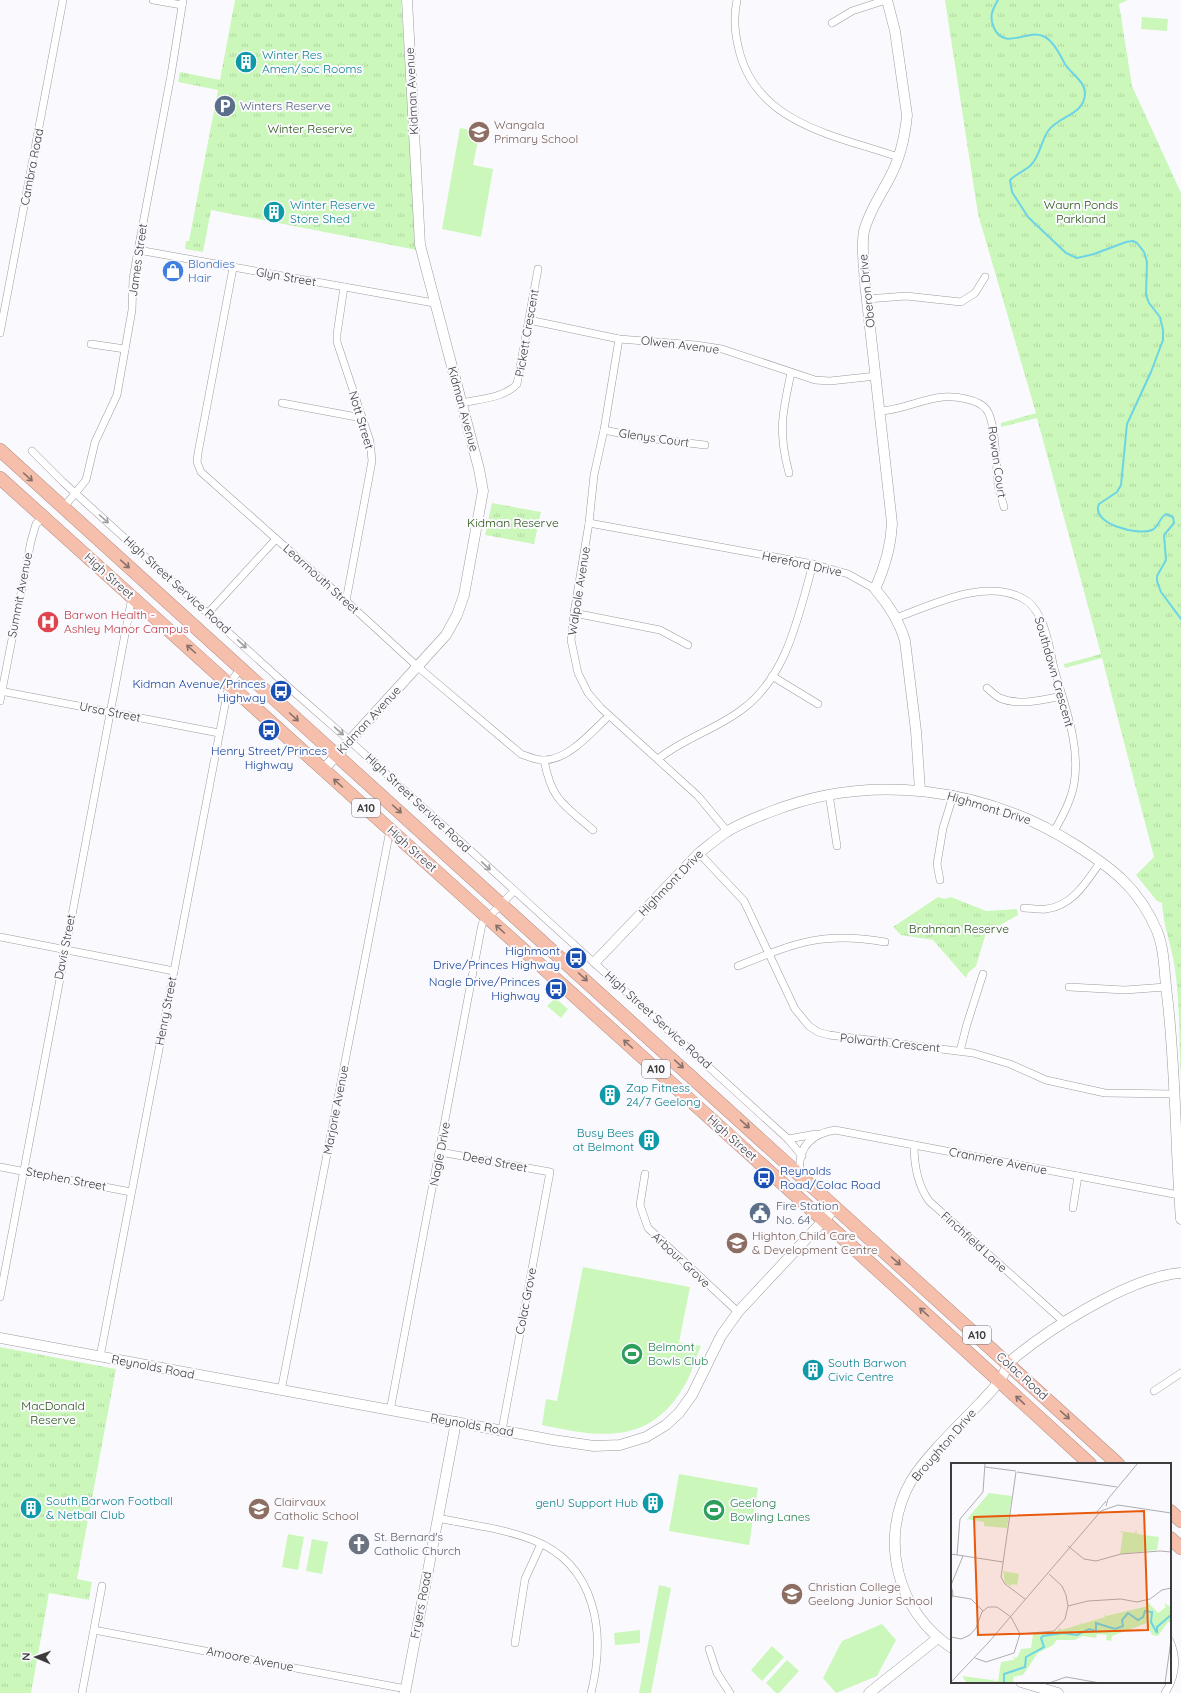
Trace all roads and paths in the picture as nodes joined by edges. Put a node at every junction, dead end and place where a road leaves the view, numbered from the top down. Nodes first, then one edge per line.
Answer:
1 (63, 0) edge
2 (153, 0) edge
3 (407, 0) edge
4 (737, 0) edge
5 (887, 0) edge
6 (183, 3) edge
7 (832, 23) dead end
8 (898, 156) junction
9 (138, 250) junction
10 (232, 268) junction
11 (538, 269) dead end
12 (985, 277) dead end
13 (344, 287) junction
14 (867, 299) junction
15 (434, 303) junction
16 (529, 320) junction
17 (0, 333) edge
18 (619, 339) junction
19 (91, 344) dead end
20 (125, 349) junction
21 (791, 373) junction
22 (876, 376) junction
23 (282, 403) dead end
24 (462, 403) junction
25 (880, 411) junction
26 (362, 418) junction
27 (604, 430) junction
28 (705, 445) dead end
29 (0, 450) edge
30 (32, 451) dead end
31 (789, 473) dead end
32 (0, 478) edge
33 (75, 493) junction
34 (60, 506) junction
35 (1004, 507) dead end
36 (44, 517) junction
37 (589, 523) junction
38 (276, 539) junction
39 (813, 564) junction
40 (875, 589) junction
41 (132, 597) junction
42 (346, 601) junction
43 (208, 613) junction
44 (574, 613) junction
45 (896, 618) junction
46 (688, 645) dead end
47 (418, 667) junction
48 (240, 669) junction
49 (772, 676) junction
50 (229, 684) junction
51 (987, 688) dead end
52 (1, 691) edge
53 (1062, 696) junction
54 (0, 701) edge
55 (818, 704) dead end
56 (111, 712) junction
57 (609, 716) junction
58 (219, 733) junction
59 (350, 741) junction
60 (337, 755) junction
61 (658, 759) junction
62 (544, 760) junction
63 (324, 769) junction
64 (920, 790) junction
65 (829, 794) junction
66 (953, 796) junction
67 (390, 830) junction
68 (593, 830) dead end
69 (727, 832) junction
70 (1054, 832) junction
71 (837, 846) dead end
72 (699, 853) junction
73 (1101, 861) junction
74 (940, 880) dead end
75 (514, 891) junction
76 (502, 904) junction
77 (1024, 908) dead end
78 (488, 918) junction
79 (0, 937) edge
80 (885, 942) dead end
81 (65, 949) junction
82 (769, 954) junction
83 (595, 962) junction
84 (738, 966) dead end
85 (174, 971) junction
86 (983, 974) dead end
87 (1069, 987) dead end
88 (1166, 987) junction
89 (960, 1051) junction
90 (1174, 1094) junction
91 (818, 1134) junction
92 (788, 1139) junction
93 (914, 1145) junction
94 (440, 1152) junction
95 (802, 1156) junction
96 (0, 1167) edge
97 (24, 1171) junction
98 (550, 1172) joint
99 (645, 1174) dead end
100 (800, 1174) junction
101 (1078, 1176) junction
102 (131, 1192) junction
103 (1179, 1195) junction
104 (836, 1207) junction
105 (1073, 1208) dead end
106 (1181, 1219) edge
107 (823, 1220) junction
108 (1181, 1273) edge
109 (0, 1297) edge
110 (738, 1312) junction
111 (1064, 1322) junction
112 (0, 1338) edge
113 (100, 1357) junction
114 (1004, 1372) junction
115 (1181, 1373) edge
116 (281, 1391) junction
117 (1154, 1391) dead end
118 (390, 1410) junction
119 (456, 1422) junction
120 (502, 1430) junction
121 (1089, 1463) edge
122 (1117, 1463) edge
123 (1171, 1512) edge
124 (438, 1518) junction
125 (1181, 1521) edge
126 (1171, 1539) edge
127 (541, 1544) junction
128 (1181, 1548) edge
129 (102, 1586) dead end
130 (94, 1630) junction
131 (938, 1638) junction
132 (515, 1643) dead end
133 (1171, 1643) edge
134 (951, 1647) edge
135 (709, 1649) dead end
136 (1178, 1660) edge
137 (1171, 1681) edge
138 (1024, 1683) edge
139 (1170, 1683) edge
140 (727, 1690) edge
141 (405, 1691) edge
142 (1046, 1692) edge
143 (82, 1693) edge
144 (591, 1693) edge
145 (719, 1693) edge
146 (869, 1693) edge
147 (1058, 1693) edge
148 (1165, 1693) edge

1 - 17 street, Cambra Road
2 - 6 street
3 - 15 street, Kidman Avenue
4 - 8 street
5 - 7 street
5 - 8 street, Oberon Drive
6 - 9 street, James Street
8 - 14 street, Oberon Drive
9 - 10 street, Glyn Street
9 - 20 street, James Street
10 - 13 street, Glyn Street
10 - 38 street, Learmouth Street
11 - 16 street, Pickett Crescent
12 - 14 street
13 - 15 street, Glyn Street
13 - 26 street, Nott Street
14 - 22 street, Oberon Drive
15 - 24 street, Kidman Avenue
16 - 18 street, Olwen Avenue
16 - 24 street, Pickett Crescent
18 - 21 street, Olwen Avenue
18 - 27 street, Walpole Avenue
19 - 20 street
20 - 33 street, James Street
21 - 22 street, Olwen Avenue
21 - 31 street
22 - 25 street, Oberon Drive
23 - 26 street
24 - 47 street, Kidman Avenue
25 - 35 street, Rowan Court
25 - 40 street, Oberon Drive
26 - 42 street, Nott Street
27 - 28 street, Glenys Court
27 - 37 street, Walpole Avenue
29 -> 34 highway, High Street / A10
30 - 33 street, High Street Service Road
32 - 36 highway, High Street / A10
33 - 34 street, James Street
33 -> 43 street, High Street Service Road
34 - 36 highway
34 -> 48 highway, High Street / A10
36 - 41 highway, High Street / A10
36 - 52 street, Summit Avenue
37 - 39 street, Hereford Drive
37 - 44 street, Walpole Avenue
38 - 42 street, Learmouth Street
38 - 43 street
39 - 40 street, Hereford Drive
39 - 49 street
40 - 45 street, Hereford Drive
50 -> 41 highway, High Street / A10
41 - 56 street, Davis Street
42 - 47 street, Learmouth Street
43 -> 59 street, High Street Service Road
44 - 46 street
44 - 57 street, Walpole Avenue
45 - 53 street, Southdown Crescent
45 - 64 street, Hereford Drive
47 - 59 street, Kidman Avenue
47 - 62 street, Learmouth Street
48 - 50 street, Henry Street
48 -> 60 highway, High Street / A10
49 - 55 street
49 - 61 street
50 - 58 street, Henry Street
50 - 63 highway, High Street / A10
51 - 53 street
52 - 54 street, Summit Avenue
52 - 56 street, Ursa Street
53 - 70 street, Southdown Crescent
56 - 58 street, Ursa Street
56 - 81 street, Davis Street
57 - 61 street, Walpole Avenue
57 - 62 street
58 - 85 street, Henry Street
59 - 60 street, Kidman Avenue
59 -> 75 street, High Street Service Road
60 - 63 street, Kidman Avenue
60 -> 76 highway, High Street / A10
61 - 69 street, Walpole Avenue
62 - 68 street
67 -> 63 highway, High Street / A10
64 - 65 street, Highmont Drive
64 - 66 street, Highmont Drive
65 - 69 street, Highmont Drive
65 - 71 street
66 - 70 street, Highmont Drive
66 - 74 street
67 - 78 highway, High Street / A10
67 - 116 street, Marjorie Avenue
69 - 72 street, Highmont Drive
70 - 73 street, Highmont Drive
72 - 82 street, Polwarth Crescent
72 - 83 street, Highmont Drive
73 - 77 street
73 - 88 street, Highmont Drive
75 - 76 street
75 - 83 street, High Street Service Road
76 - 78 street, Nagle Drive
76 -> 100 highway, High Street / A10
78 - 94 street, Nagle Drive
107 -> 78 highway, High Street / A10
79 - 81 street
80 - 82 street
81 - 85 street
81 - 97 street, Davis Street
82 - 84 street
82 - 89 street, Polwarth Crescent
83 - 92 street, High Street Service Road
85 - 102 street, Henry Street
86 - 89 street
87 - 88 street
88 - 90 street, Highmont Drive
89 - 90 street, Polwarth Crescent
90 - 103 street, Highmont Drive
91 - 92 street, Cranmere Avenue
91 - 93 street, Cranmere Avenue
91 - 95 street
92 - 95 street, High Street Service Road
93 - 101 street, Cranmere Avenue
93 - 111 street, Finchfield Lane
94 - 98 street, Deed Street
94 - 118 street, Nagle Drive
95 - 100 street
96 - 97 street, Stephen Street
97 - 102 street, Stephen Street
97 - 109 street, Davis Street
98 - 120 street, Colac Grove
99 - 110 street, Arbour Grove
100 - 104 highway, High Street / A10
101 - 103 street, Cranmere Avenue
101 - 105 street
102 - 113 street, Henry Street
103 - 106 street, Highmont Drive
104 - 107 street, Reynolds Road
104 -> 114 highway, Colac Road / A10
107 - 110 street, Reynolds Road
114 -> 107 highway, Colac Road / A10
108 - 111 street, Broughton Drive
110 - 120 street, Reynolds Road
111 - 114 street, Broughton Drive
112 - 113 street, Reynolds Road
113 - 116 street, Reynolds Road
121 -> 114 highway, Colac Road / A10
114 -> 122 highway, Colac Road / A10
114 - 131 street, Broughton Drive
115 - 117 street
116 - 118 street, Reynolds Road
118 - 119 street, Reynolds Road
119 - 120 street, Reynolds Road
119 - 124 street, Fryers Road
123 - 125 highway
124 - 127 street
124 - 141 street, Fryers Road
126 - 128 highway
127 - 132 street
127 - 144 street
129 - 130 street
130 - 141 street, Amoore Avenue
130 - 143 street
131 - 134 street, Broughton Drive
131 - 146 street
133 - 136 street
135 - 140 street
136 - 137 street
138 - 142 street
139 - 148 street
140 - 145 street
142 - 147 street

